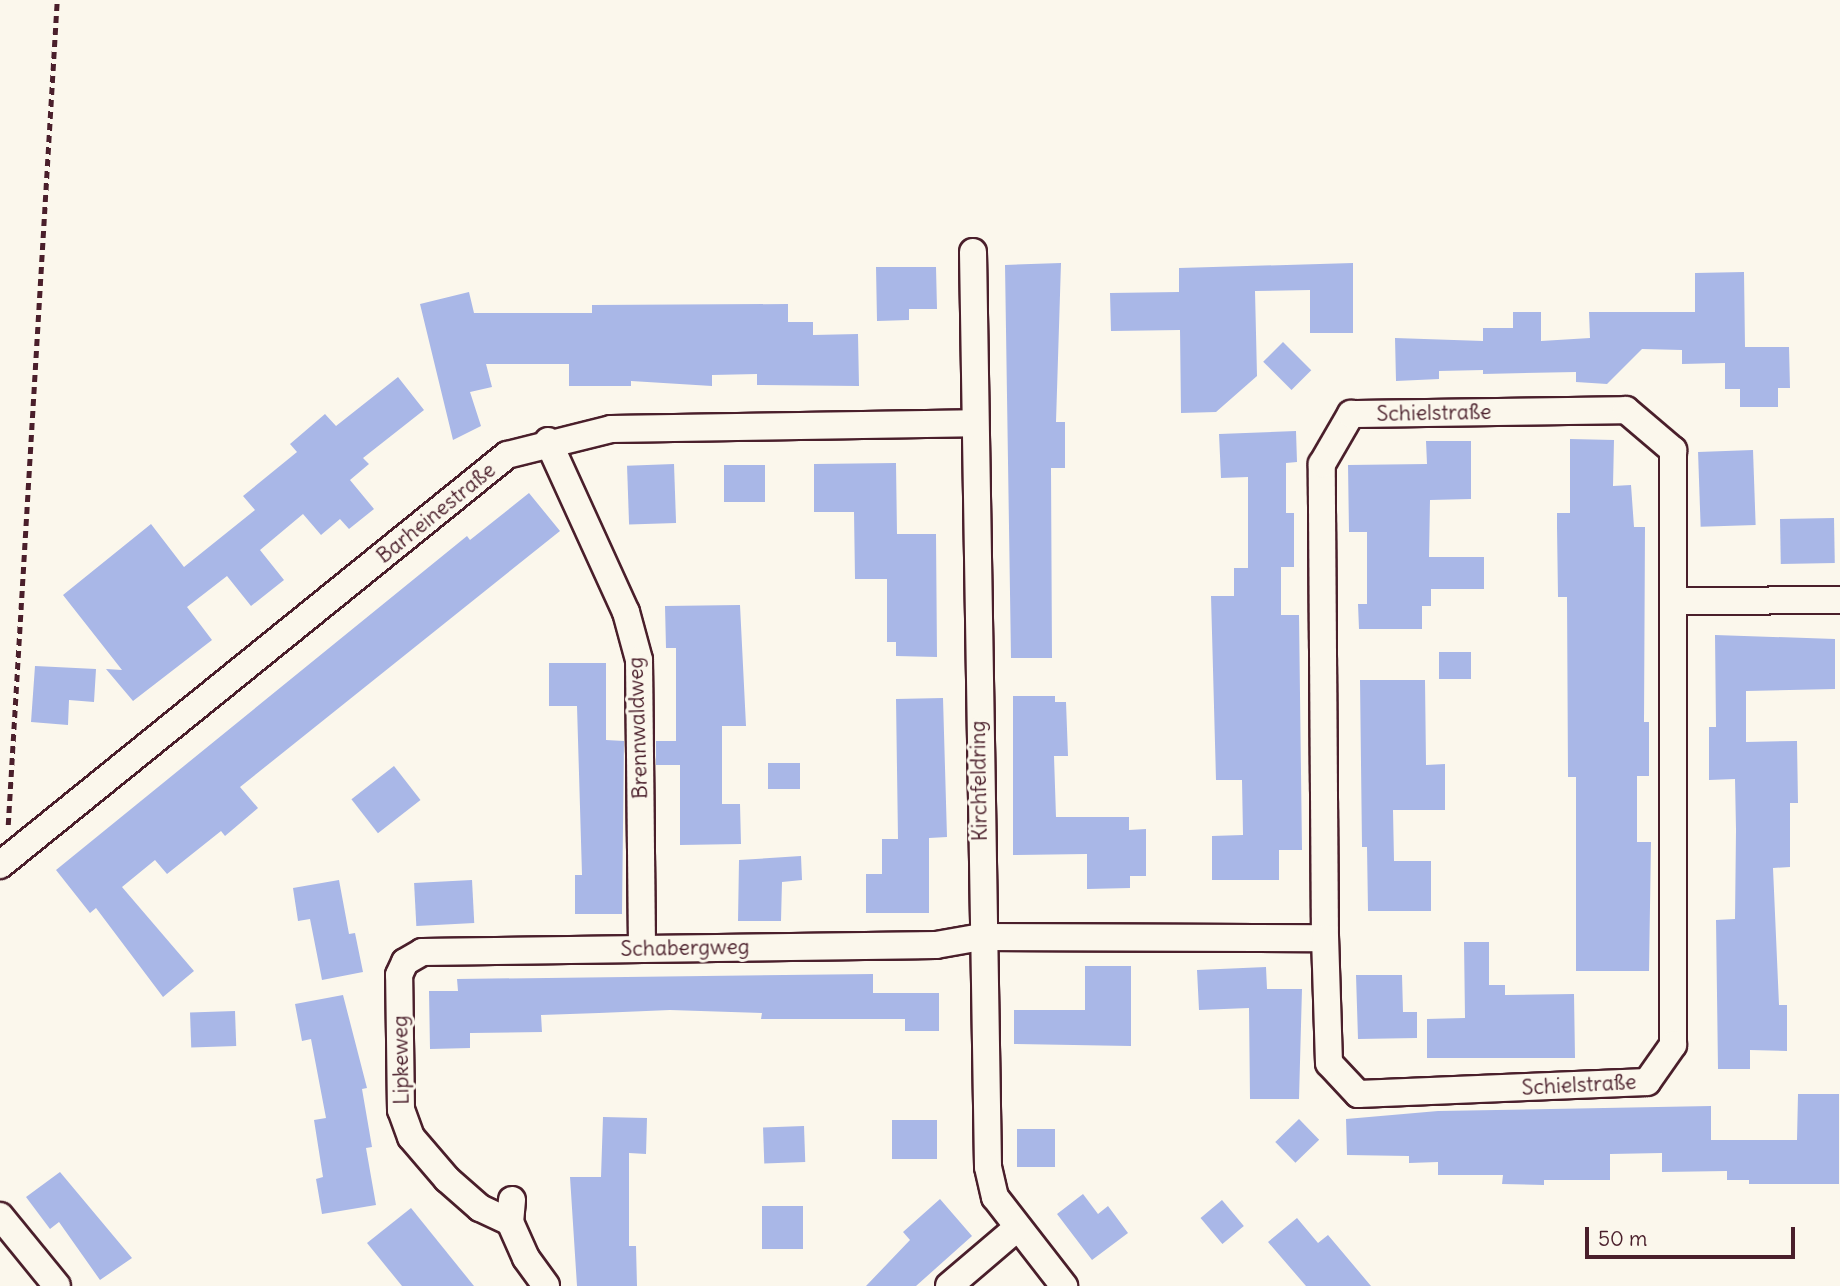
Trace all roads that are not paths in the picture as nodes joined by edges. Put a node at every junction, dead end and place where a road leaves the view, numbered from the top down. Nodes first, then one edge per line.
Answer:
1 (973, 252) dead end
2 (973, 423) junction
3 (548, 442) junction
4 (1840, 600) edge
5 (1675, 601) junction
6 (3, 863) edge
7 (981, 937) junction
8 (1325, 938) junction
9 (642, 948) junction
10 (400, 975) joint
11 (0, 1216) edge
12 (1016, 1229) junction
13 (57, 1286) edge
14 (545, 1286) edge
15 (949, 1286) edge
16 (1064, 1286) edge

1 - 2 street, Kirchfeldring
2 - 3 street, Barheinestraße
2 - 7 street, Kirchfeldring
3 - 6 street, Barheinestraße
3 - 9 street, Brennwaldweg
4 - 5 street
5 - 8 street, Schielstraße
5 - 8 street, Schielstraße
7 - 8 street
7 - 9 street, Schabergweg
7 - 12 street, Kirchfeldring
9 - 10 street, Schabergweg
10 - 14 street, Lipkeweg
11 - 13 street
12 - 15 street
12 - 16 street, Kirchfeldring

